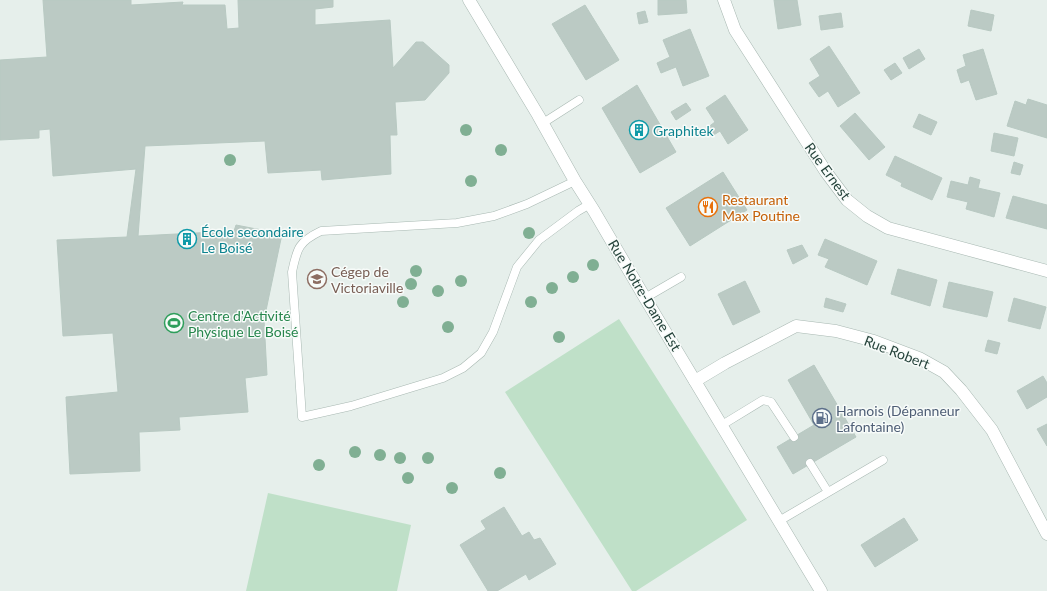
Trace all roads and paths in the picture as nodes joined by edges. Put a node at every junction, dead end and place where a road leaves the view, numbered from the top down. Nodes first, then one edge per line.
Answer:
1 (469, 0) edge
2 (724, 0) edge
3 (579, 100) dead end
4 (543, 123) junction
5 (575, 181) junction
6 (590, 204) junction
7 (1047, 271) edge
8 (681, 277) dead end
9 (645, 298) junction
10 (695, 380) junction
11 (722, 426) junction
12 (794, 437) dead end
13 (883, 460) dead end
14 (810, 463) dead end
15 (828, 492) junction
16 (779, 521) junction
17 (1047, 534) edge
18 (820, 591) edge

1 - 4 street, Rue Notre-Dame Est
2 - 7 street, Rue Ernest
3 - 4 lane
4 - 5 street, Rue Notre-Dame Est
5 - 6 street, Rue Notre-Dame Est
5 - 6 lane
6 - 9 street, Rue Notre-Dame Est
8 - 9 lane
9 - 10 street, Rue Notre-Dame Est
10 - 11 street, Rue Notre-Dame Est
10 - 17 street, Rue Robert
11 - 12 lane
11 - 16 street, Rue Notre-Dame Est
13 - 15 lane
14 - 15 lane
15 - 16 lane
16 - 18 street, Rue Notre-Dame Est

